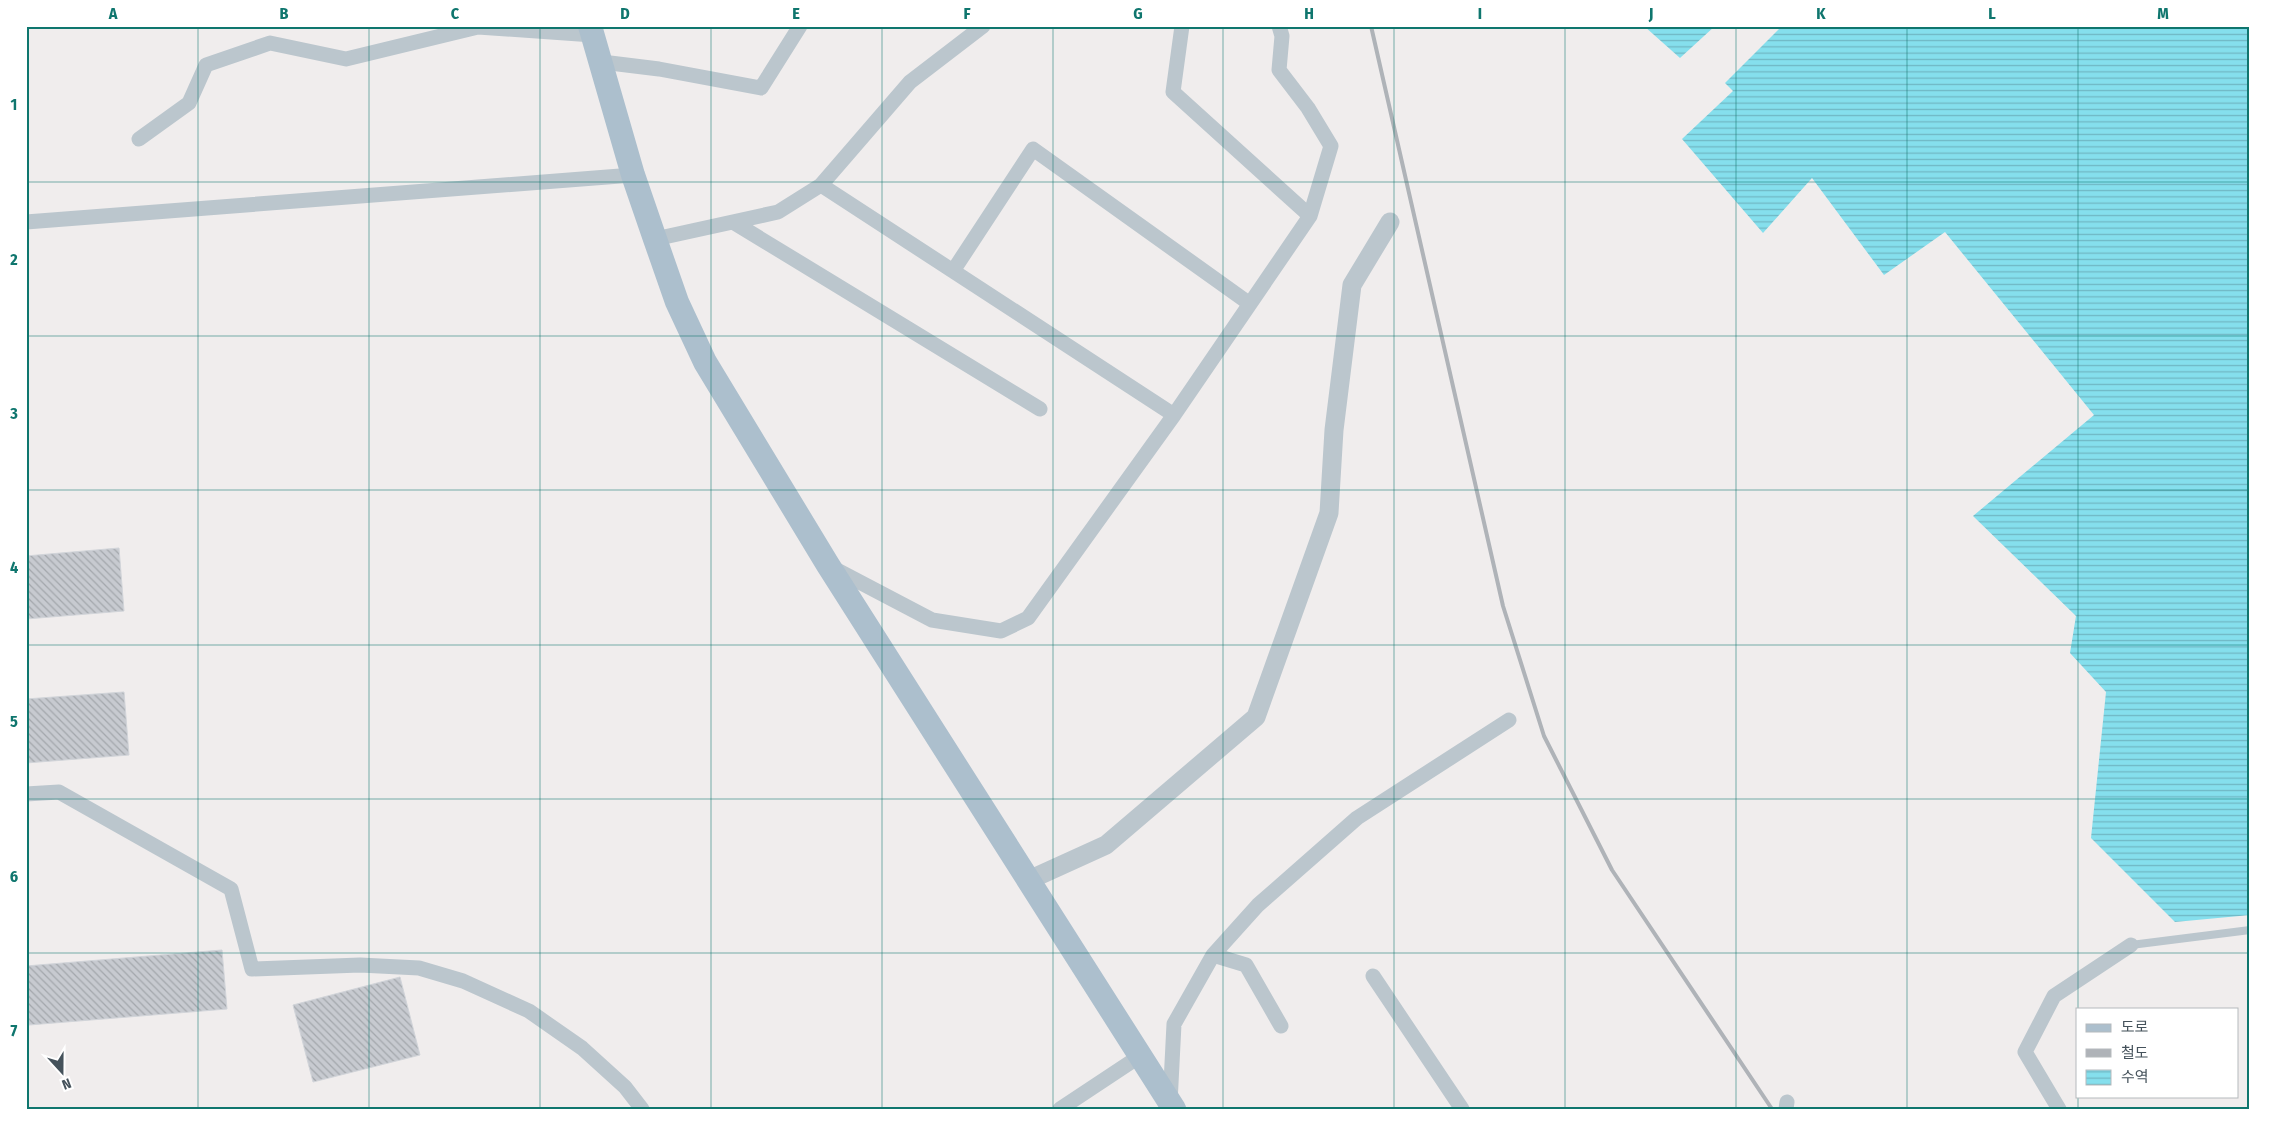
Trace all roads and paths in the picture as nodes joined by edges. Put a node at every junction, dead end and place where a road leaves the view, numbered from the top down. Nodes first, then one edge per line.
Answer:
1 (800, 26) edge
2 (984, 26) edge
3 (1182, 26) edge
4 (1279, 26) edge
5 (591, 30) edge
6 (602, 62) junction
7 (139, 139) dead end
8 (633, 175) junction
9 (821, 185) junction
10 (1310, 216) junction
11 (26, 222) edge
12 (733, 222) junction
13 (1390, 222) dead end
14 (655, 239) junction
15 (953, 272) junction
16 (1250, 304) junction
17 (1040, 409) dead end
18 (1174, 415) junction
19 (828, 565) junction
20 (1509, 720) dead end
21 (26, 794) edge
22 (1029, 880) junction
23 (2250, 930) edge
24 (2131, 946) joint
25 (1213, 955) junction
26 (1373, 976) dead end
27 (1281, 1026) dead end
28 (1140, 1056) junction
29 (1172, 1106) edge
30 (642, 1109) edge
31 (1060, 1109) edge
32 (1462, 1109) edge
33 (2059, 1109) edge

1 - 6 street
2 - 9 street
3 - 10 street
4 - 10 street
5 - 6 main road
5 - 7 street
6 - 8 main road
8 - 11 street
8 - 14 main road
9 - 12 street
9 - 15 street
10 - 16 street
12 - 14 street
12 - 17 street
13 - 22 street
14 - 19 main road
15 - 16 street
15 - 18 street
16 - 18 street
18 - 19 street
19 - 22 main road
20 - 25 street
21 - 30 street
22 - 28 main road
23 - 24 lane
24 - 33 street
25 - 27 street
25 - 29 street
26 - 32 street
28 - 29 main road
28 - 31 street

